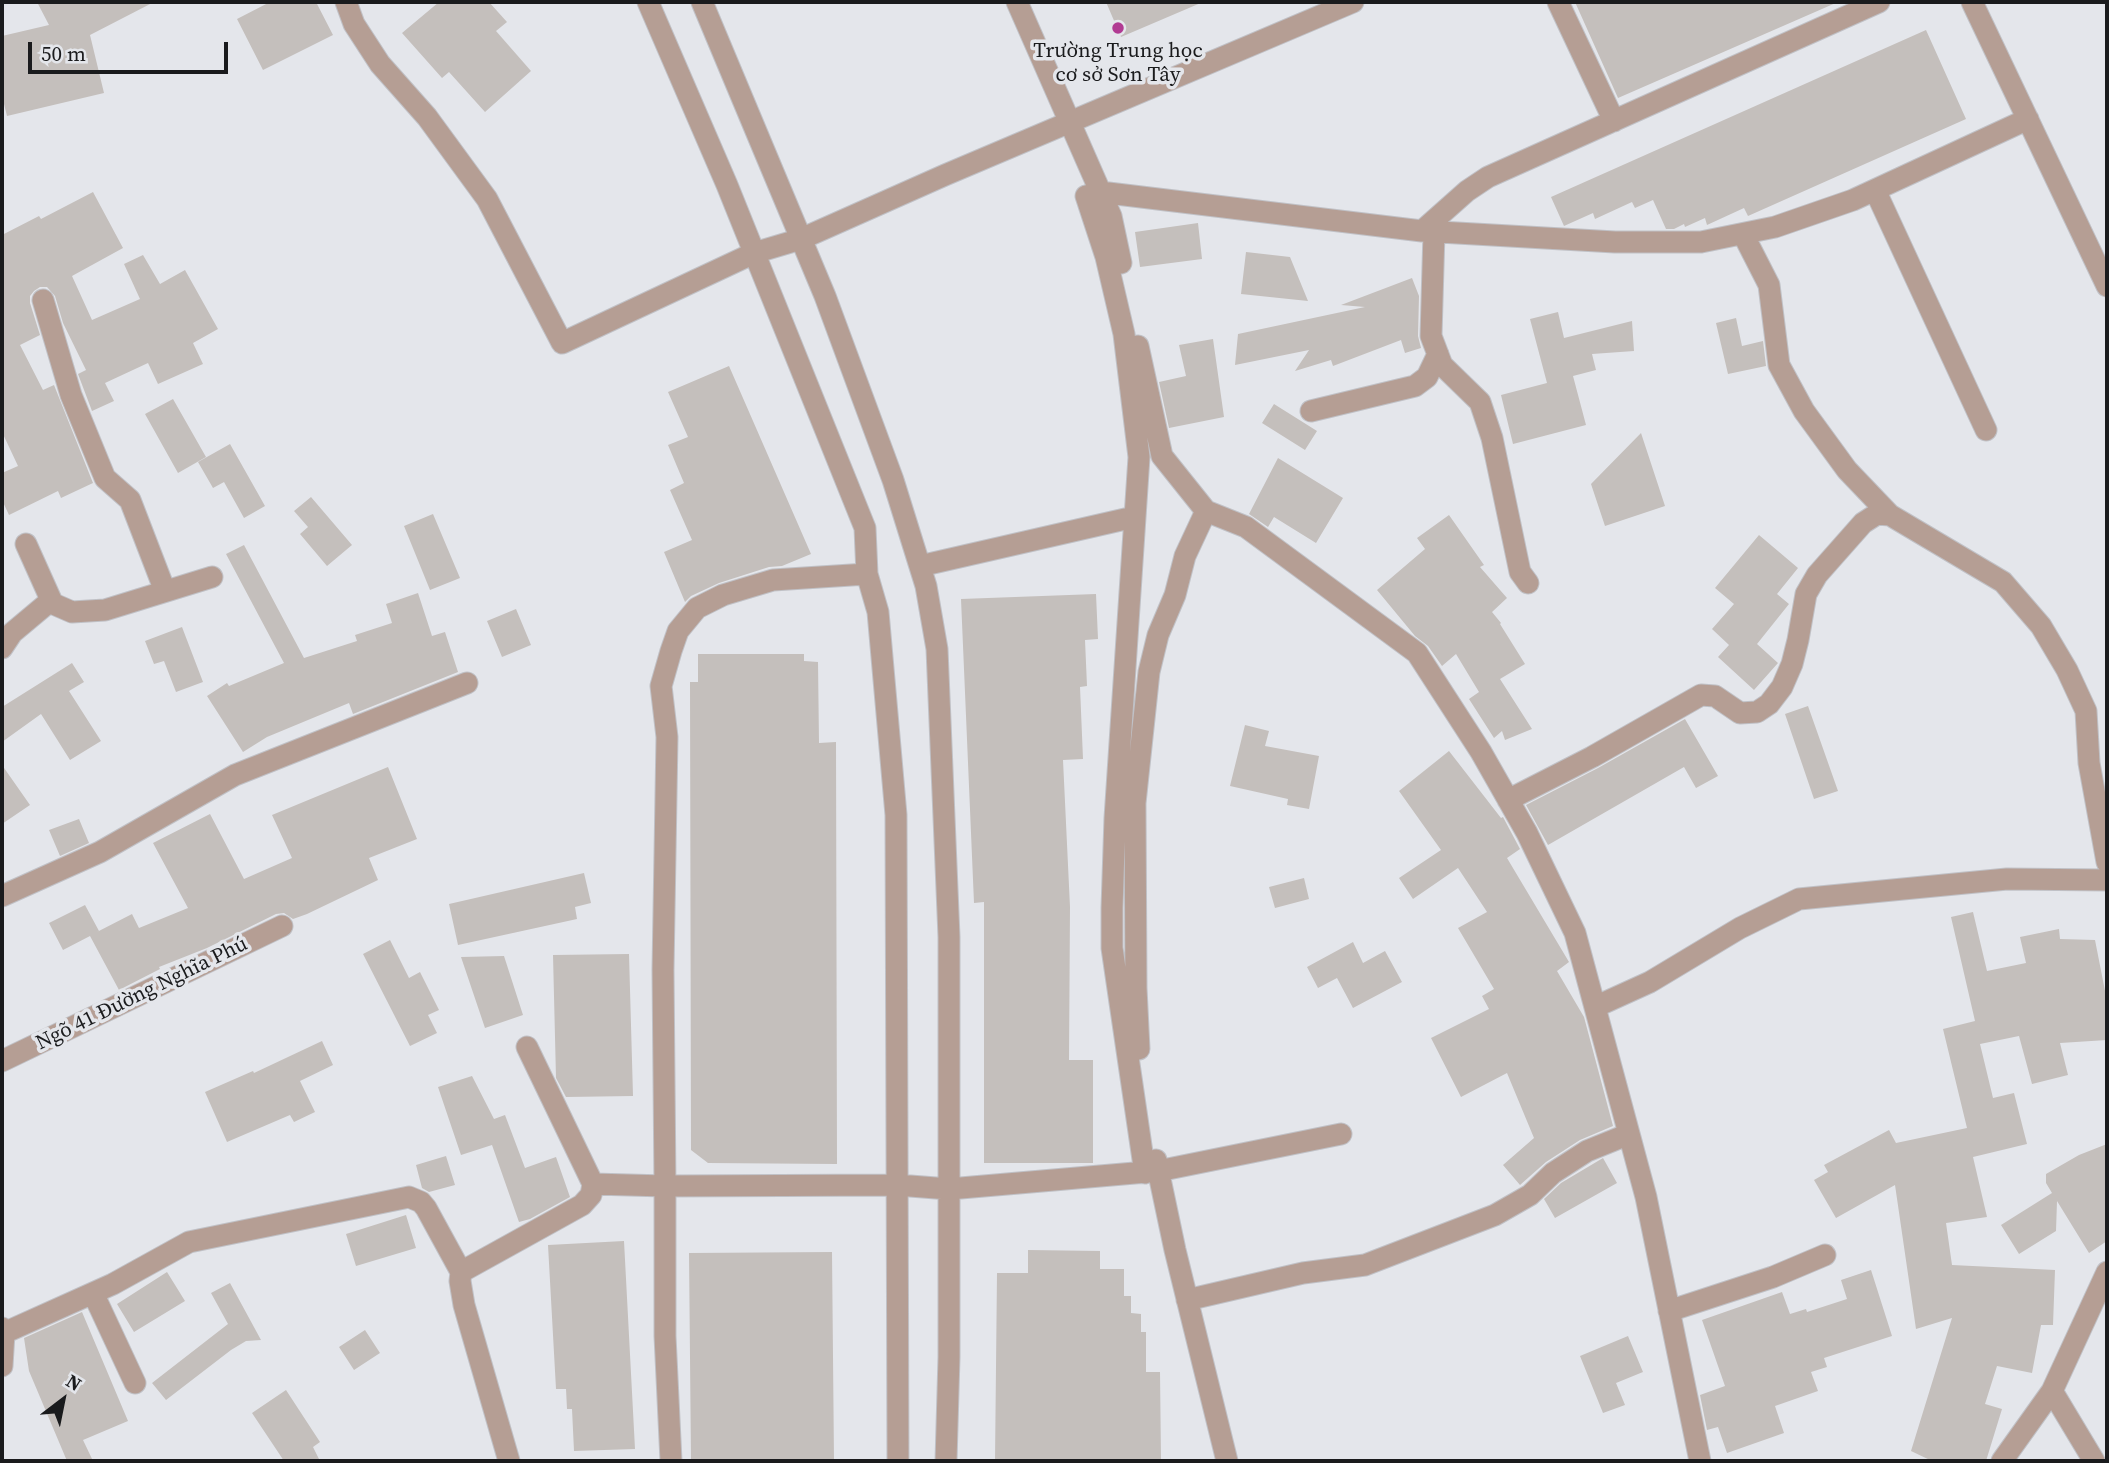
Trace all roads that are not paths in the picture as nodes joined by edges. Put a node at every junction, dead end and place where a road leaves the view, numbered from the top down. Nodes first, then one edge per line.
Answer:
1 (346, 2) edge
2 (648, 2) edge
3 (702, 2) edge
4 (1017, 2) edge
5 (1353, 2) edge
6 (1558, 2) edge
7 (1879, 2) edge
8 (1972, 2) edge
9 (2028, 120) junction
10 (1614, 121) junction
11 (1070, 124) junction
12 (1875, 190) junction
13 (1100, 192) junction
14 (1428, 232) junction
15 (1742, 234) junction
16 (801, 239) junction
17 (754, 253) junction
18 (2107, 286) edge
19 (43, 300) dead end
20 (1438, 354) junction
21 (1311, 411) dead end
22 (1986, 430) dead end
23 (1206, 511) junction
24 (1890, 515) junction
25 (1134, 517) junction
26 (26, 544) dead end
27 (920, 566) junction
28 (867, 574) junction
29 (212, 577) dead end
30 (1528, 583) dead end
31 (164, 591) junction
32 (52, 602) junction
33 (2, 648) edge
34 (467, 683) dead end
35 (1508, 800) junction
36 (2107, 862) edge
37 (2107, 880) edge
38 (2, 895) edge
39 (282, 926) dead end
40 (1595, 1007) junction
41 (527, 1047) dead end
42 (2, 1061) edge
43 (1341, 1134) dead end
44 (1629, 1134) junction
45 (1151, 1172) junction
46 (593, 1184) junction
47 (897, 1185) junction
48 (665, 1186) junction
49 (949, 1189) junction
50 (1825, 1255) dead end
51 (461, 1272) junction
52 (2107, 1272) edge
53 (93, 1293) junction
54 (1187, 1300) junction
55 (1669, 1311) junction
56 (3, 1331) edge
57 (2, 1366) edge
58 (135, 1382) dead end
59 (2052, 1391) junction
60 (509, 1461) edge
61 (671, 1461) edge
62 (898, 1461) edge
63 (946, 1461) edge
64 (1227, 1461) edge
65 (1700, 1461) edge
66 (2002, 1461) edge
67 (2094, 1461) edge

1 - 17 street
2 - 17 street
3 - 16 street
4 - 11 street
5 - 11 street
6 - 10 street
7 - 10 street
8 - 9 street
9 - 12 street
9 - 18 street
10 - 14 street
11 - 13 street
11 - 16 street
12 - 15 street
12 - 22 street
13 - 14 street
13 - 23 street
13 - 25 street
14 - 15 street
14 - 20 street
15 - 24 street
16 - 17 street
16 - 27 street
17 - 28 street
19 - 31 street
20 - 21 street
20 - 30 street
23 - 35 street
23 - 45 street
24 - 35 street
24 - 36 street
25 - 27 street
25 - 45 street
26 - 32 street
27 - 49 street
28 - 47 street
28 - 48 street
29 - 31 street
31 - 32 street
32 - 33 street
34 - 38 street
35 - 40 street
37 - 40 street
39 - 42 street, Ngõ 41 Đường Nghĩa Phú
40 - 44 street
41 - 46 street
43 - 45 street
44 - 54 street
44 - 55 street
45 - 49 street
45 - 54 street
46 - 48 street
46 - 51 street
47 - 48 street
47 - 49 street
47 - 62 street
48 - 61 street
49 - 63 street
50 - 55 street
51 - 53 street
51 - 60 street
52 - 59 street
53 - 56 street
53 - 58 street
54 - 64 street
55 - 65 street
56 - 57 street
59 - 66 street
59 - 67 street

